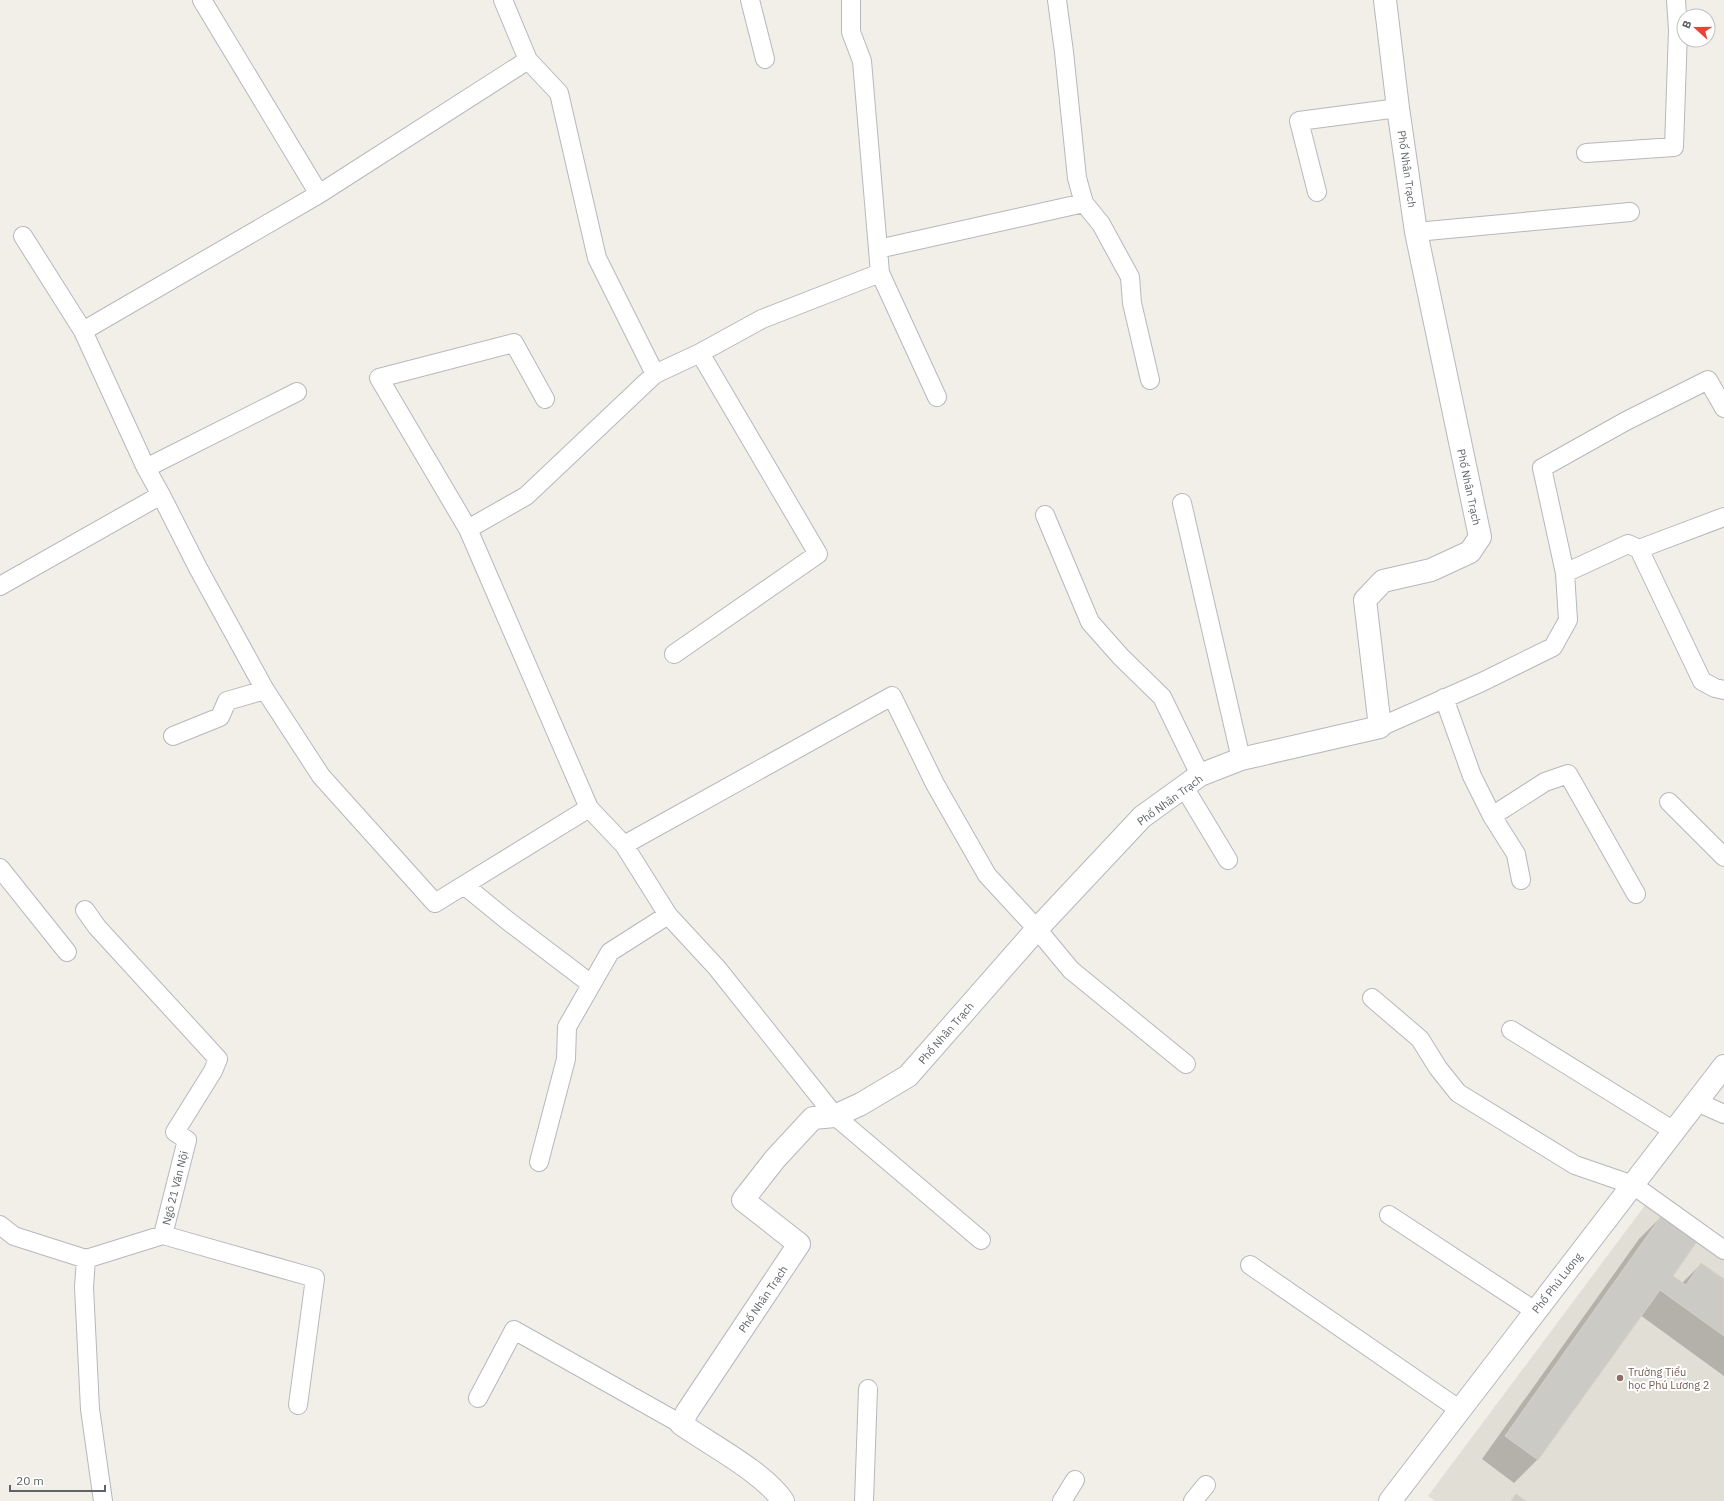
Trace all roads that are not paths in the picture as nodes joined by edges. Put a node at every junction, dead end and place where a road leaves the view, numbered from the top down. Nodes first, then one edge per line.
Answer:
1 (202, 0) edge
2 (503, 0) edge
3 (750, 0) edge
4 (851, 0) edge
5 (1057, 0) edge
6 (1385, 0) edge
7 (1676, 0) edge
8 (765, 59) dead end
9 (528, 60) junction
10 (1398, 108) junction
11 (1586, 154) dead end
12 (1317, 192) dead end
13 (319, 194) junction
14 (1084, 203) junction
15 (1630, 212) dead end
16 (1416, 232) junction
17 (23, 236) dead end
18 (878, 250) junction
19 (880, 273) junction
20 (83, 331) junction
21 (700, 353) junction
22 (655, 374) junction
23 (1150, 380) dead end
24 (297, 392) dead end
25 (937, 397) dead end
26 (545, 399) dead end
27 (1724, 408) edge
28 (146, 468) junction
29 (161, 495) junction
30 (1182, 503) dead end
31 (1045, 516) dead end
32 (1724, 517) edge
33 (468, 529) junction
34 (1639, 549) junction
35 (1565, 573) junction
36 (0, 586) edge
37 (674, 654) dead end
38 (265, 690) junction
39 (1724, 690) edge
40 (1444, 698) junction
41 (1380, 727) junction
42 (173, 736) dead end
43 (1241, 759) junction
44 (1192, 781) junction
45 (1669, 802) dead end
46 (589, 808) junction
47 (1492, 816) junction
48 (624, 845) junction
49 (1724, 857) edge
50 (1228, 860) dead end
51 (0, 868) edge
52 (1521, 880) dead end
53 (464, 885) junction
54 (1636, 894) dead end
55 (85, 910) dead end
56 (668, 915) junction
57 (1037, 929) junction
58 (67, 952) dead end
59 (592, 984) junction
60 (1372, 998) dead end
61 (1511, 1030) dead end
62 (1186, 1064) dead end
63 (1724, 1066) edge
64 (1697, 1102) junction
65 (1724, 1114) edge
66 (834, 1116) junction
67 (1674, 1131) junction
68 (539, 1162) dead end
69 (1633, 1185) junction
70 (1389, 1215) dead end
71 (0, 1226) edge
72 (163, 1235) junction
73 (982, 1240) dead end
74 (1724, 1250) edge
75 (86, 1259) junction
76 (1250, 1265) dead end
77 (1535, 1312) junction
78 (868, 1388) dead end
79 (478, 1398) dead end
80 (298, 1406) dead end
81 (1460, 1410) junction
82 (681, 1424) junction
83 (1075, 1480) dead end
84 (1206, 1485) dead end
85 (1395, 1499) edge
86 (103, 1501) edge
87 (783, 1501) edge
88 (864, 1501) edge
89 (1062, 1501) edge
90 (1192, 1501) edge

1 - 13 lane
2 - 9 lane
3 - 8 lane
4 - 18 lane
5 - 14 lane
6 - 10 street, Phố Nhân Trạch
7 - 11 lane
9 - 13 lane
9 - 22 lane
10 - 12 lane
10 - 16 street, Phố Nhân Trạch
13 - 20 lane
14 - 18 lane
14 - 23 lane
15 - 16 lane
16 - 41 street, Phố Nhân Trạch
17 - 20 lane
18 - 19 lane
19 - 21 lane
19 - 25 lane
20 - 28 lane
21 - 22 lane
21 - 37 lane
22 - 33 lane
24 - 28 lane
26 - 33 lane
27 - 35 lane
28 - 29 lane
29 - 36 lane
29 - 38 lane
30 - 43 lane
31 - 44 lane
32 - 34 lane
33 - 46 lane
34 - 35 lane
34 - 39 lane
35 - 40 lane
38 - 42 lane
38 - 53 lane
40 - 41 lane
40 - 47 lane
41 - 43 street, Phố Nhân Trạch
43 - 44 street, Phố Nhân Trạch
44 - 50 lane
44 - 57 street, Phố Nhân Trạch
45 - 49 lane
46 - 48 lane
46 - 53 lane
47 - 52 lane
47 - 54 lane
48 - 56 lane
48 - 57 lane
51 - 58 lane
53 - 59 lane
55 - 72 lane, Ngõ 21 Văn Nội
56 - 59 lane
56 - 66 lane
57 - 62 lane
57 - 66 street, Phố Nhân Trạch
59 - 68 lane
60 - 69 lane
61 - 67 lane
63 - 64 street, Phố Phú Lương
64 - 65 lane
64 - 67 street, Phố Phú Lương
66 - 73 lane
66 - 82 street, Phố Nhân Trạch
67 - 69 street, Phố Phú Lương
69 - 74 lane
69 - 77 street, Phố Phú Lương
70 - 77 lane
71 - 75 lane
72 - 75 lane, Ngõ 21 Văn Nội
72 - 80 lane
75 - 86 lane
76 - 81 lane
77 - 81 street, Phố Phú Lương
78 - 88 lane
79 - 82 lane
81 - 85 street, Phố Phú Lương
82 - 87 street
83 - 89 lane
84 - 90 lane

